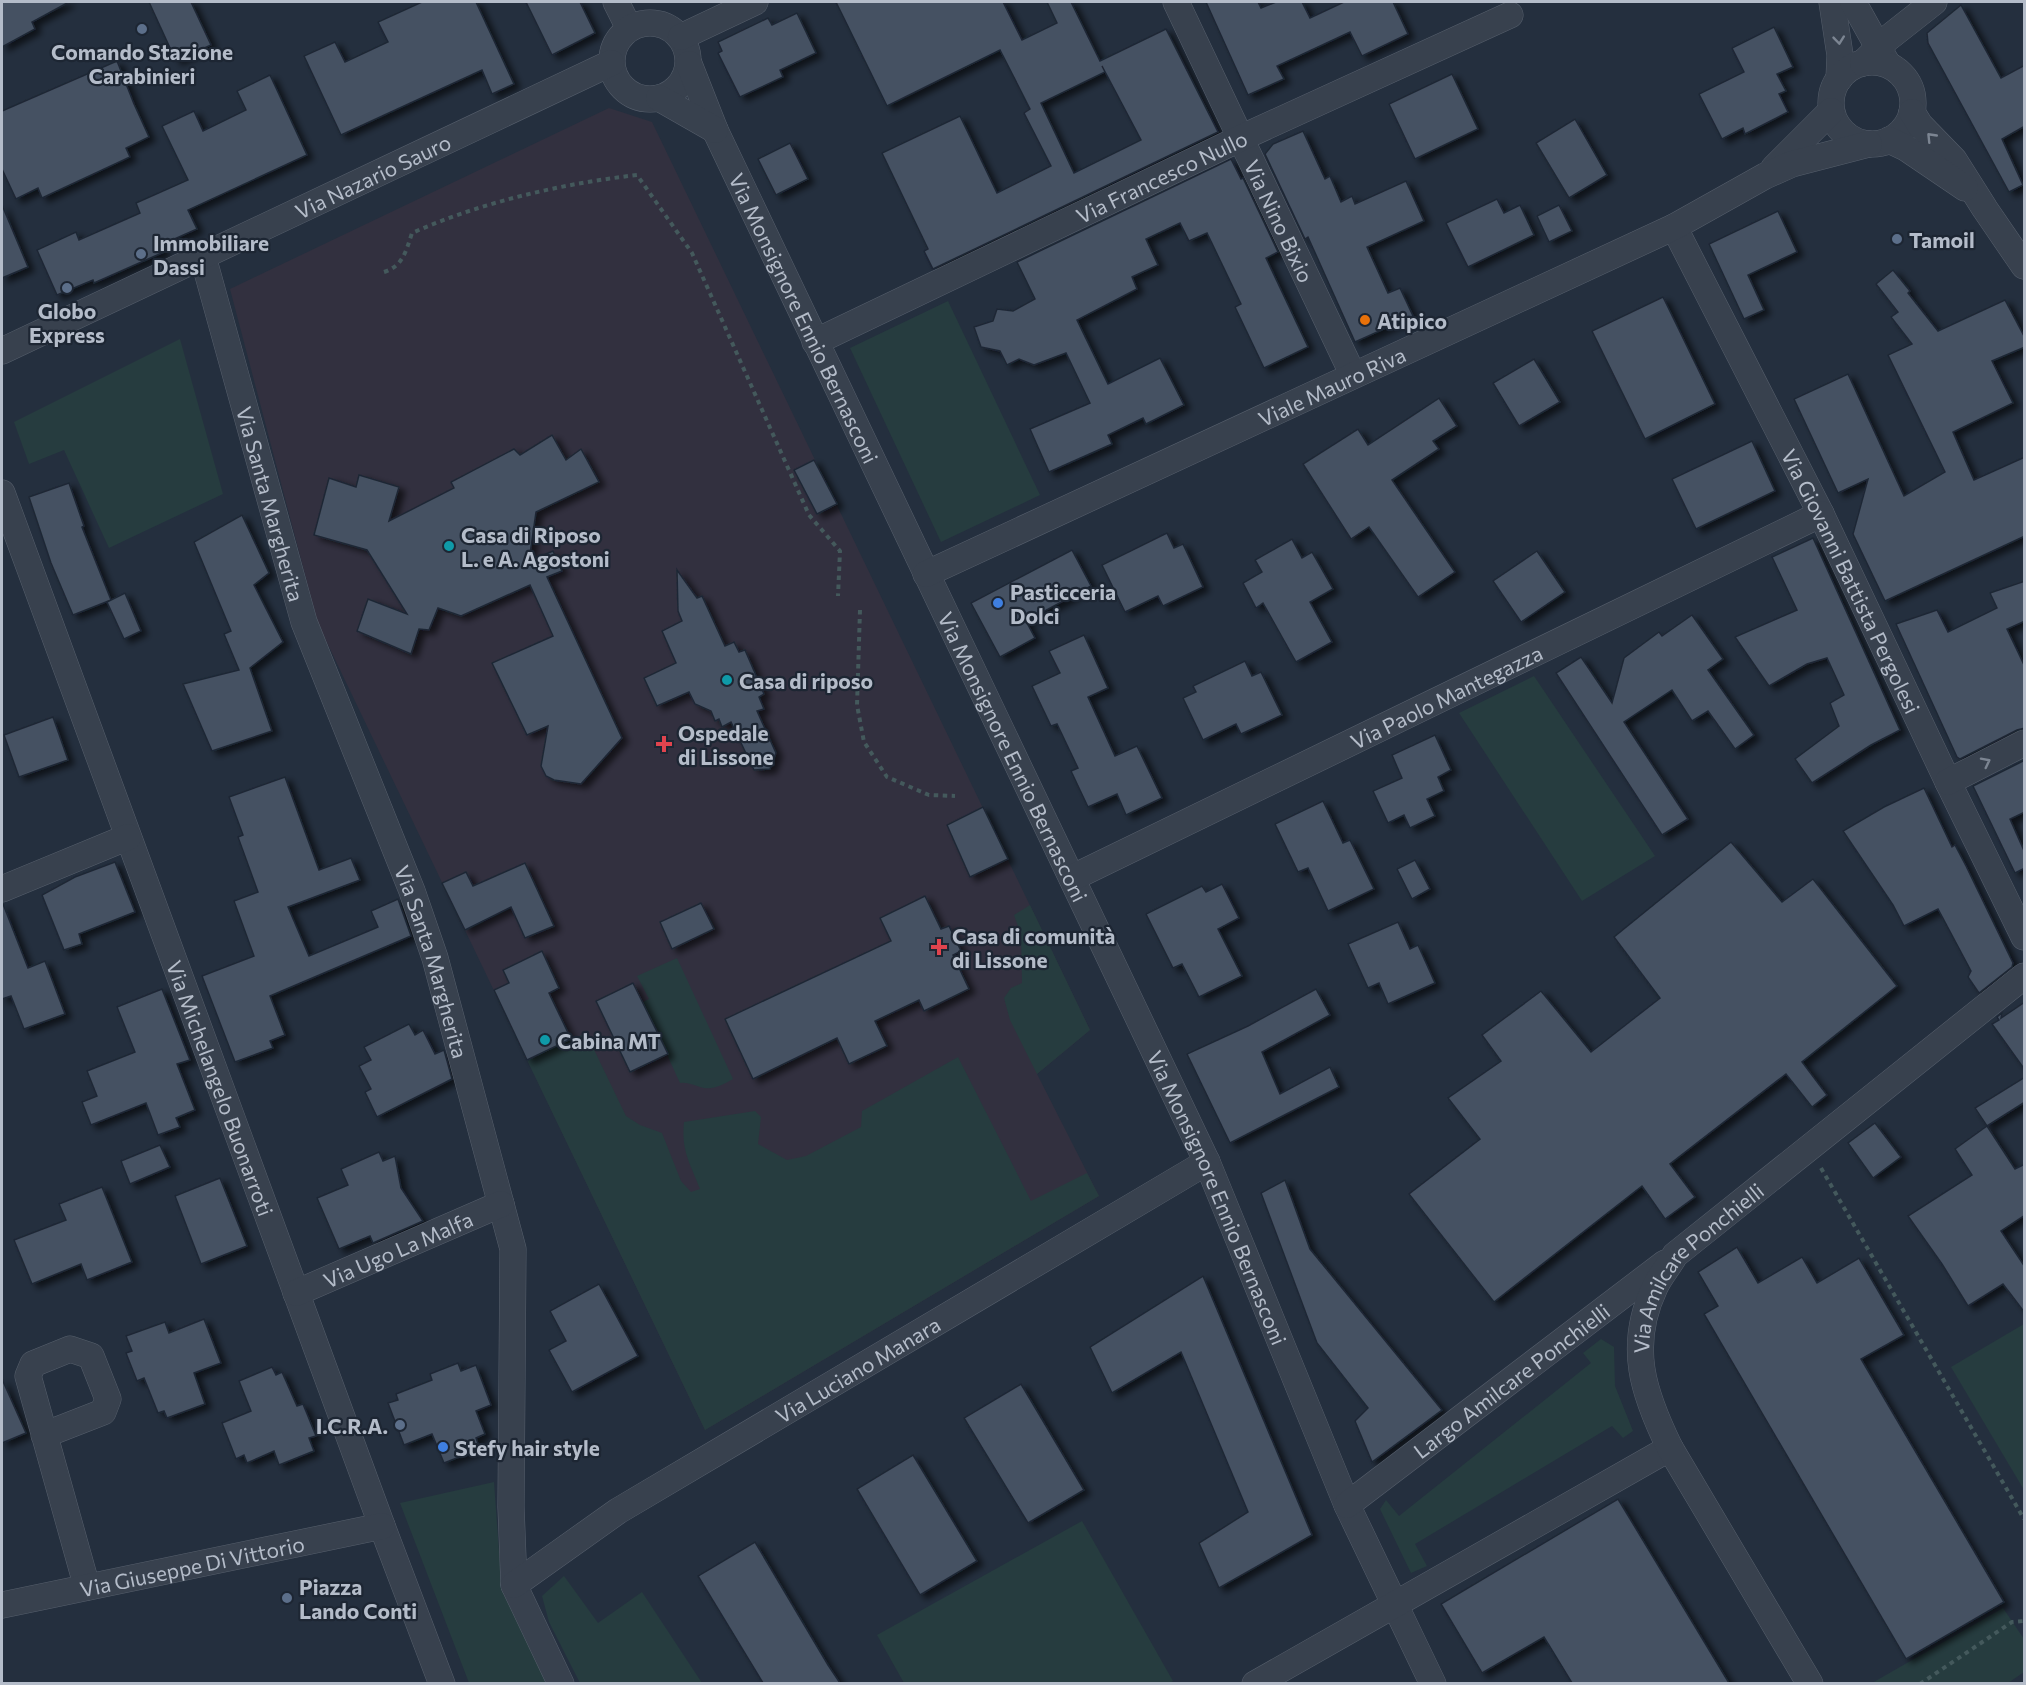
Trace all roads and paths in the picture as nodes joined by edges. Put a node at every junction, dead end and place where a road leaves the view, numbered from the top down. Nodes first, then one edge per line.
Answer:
1 (616, 2) edge
2 (755, 2) edge
3 (1176, 2) edge
4 (1836, 2) edge
5 (1934, 2) edge
6 (1510, 15) dead end
7 (629, 28) junction
8 (681, 37) junction
9 (1877, 59) junction
10 (611, 63) junction
11 (689, 64) junction
12 (1839, 79) junction
13 (659, 98) junction
14 (1831, 111) junction
15 (1912, 112) junction
16 (715, 130) junction
17 (1241, 138) junction
18 (1879, 142) junction
19 (1765, 176) junction
20 (1976, 196) junction
21 (1674, 227) junction
22 (202, 257) junction
23 (2025, 266) edge
24 (384, 272) dead end
25 (815, 342) junction
26 (2, 351) edge
27 (1353, 375) junction
28 (2, 493) edge
29 (1821, 514) junction
30 (926, 574) junction
31 (838, 596) dead end
32 (860, 610) dead end
33 (2025, 743) edge
34 (1948, 782) junction
35 (955, 796) dead end
36 (128, 837) junction
37 (1072, 878) junction
38 (2, 889) edge
39 (2025, 937) edge
40 (2025, 976) edge
41 (1809, 1147) junction
42 (1208, 1162) junction
43 (501, 1204) junction
44 (1675, 1255) junction
45 (296, 1293) junction
46 (44, 1435) dead end
47 (1670, 1448) junction
48 (1347, 1505) junction
49 (2025, 1519) edge
50 (382, 1526) junction
51 (514, 1585) junction
52 (87, 1587) junction
53 (2, 1605) edge
54 (1394, 1605) junction
55 (2025, 1621) edge
56 (442, 1683) edge
57 (561, 1683) edge
58 (1255, 1683) edge
59 (1433, 1683) edge
60 (1810, 1683) edge
61 (1920, 1683) edge

1 - 7 street
2 - 8 street
3 - 17 street, Via Nino Bixio
4 - 9 street
4 -> 12 street
5 - 9 street
6 - 17 street, Via Francesco Nullo
7 - 8 street
7 - 10 street
8 - 11 street
9 - 12 street
9 - 15 street
10 - 13 street
10 - 22 street, Via Nazario Sauro
11 - 13 street
11 - 16 street, Via Monsignore Ennio Bernasconi
12 - 14 street
13 - 16 street
14 - 18 street
14 - 19 street, Viale Mauro Riva
15 - 18 street
20 -> 15 street
16 - 25 street, Via Monsignore Ennio Bernasconi
17 - 25 street, Via Francesco Nullo
17 - 27 street, Via Nino Bixio
18 - 19 street, Viale Mauro Riva
18 - 20 street
19 - 21 street, Viale Mauro Riva
20 - 23 street
21 - 27 street, Viale Mauro Riva
21 - 29 street, Via Giovanni Battista Pergolesi
22 - 26 street, Via Nazario Sauro
22 - 43 street, Via Santa Margherita
24 - 31 path
25 - 30 street, Via Monsignore Ennio Bernasconi
27 - 30 street, Viale Mauro Riva
28 - 36 street, Via Michelangelo Buonarroti
29 - 34 street, Via Giovanni Battista Pergolesi
29 - 37 street, Via Paolo Mantegazza
30 - 37 street, Via Monsignore Ennio Bernasconi
32 - 35 path
34 -> 33 street
34 - 39 street, Via Giovanni Battista Pergolesi
36 - 38 street
36 - 45 street, Via Michelangelo Buonarroti
37 - 42 street, Via Monsignore Ennio Bernasconi
40 - 41 street, Via Amilcare Ponchielli
41 - 44 street, Via Amilcare Ponchielli
41 - 49 path
42 - 48 street, Via Monsignore Ennio Bernasconi
42 - 51 street, Via Luciano Manara
43 - 45 street, Via Ugo La Malfa
43 - 51 street, Via Santa Margherita
44 - 47 street, Via Amilcare Ponchielli
44 - 48 street, Largo Amilcare Ponchielli
45 - 50 street, Via Michelangelo Buonarroti
46 - 52 street
47 - 54 street
47 - 60 street, Via Amilcare Ponchielli
48 - 54 street, Via Monsignore Ennio Bernasconi
50 - 52 street, Via Giuseppe Di Vittorio
50 - 56 street, Via Michelangelo Buonarroti
51 - 57 street, Via Santa Margherita
52 - 53 street, Via Giuseppe Di Vittorio
54 - 58 street
54 - 59 street, Via Monsignore Ennio Bernasconi
55 - 61 path

